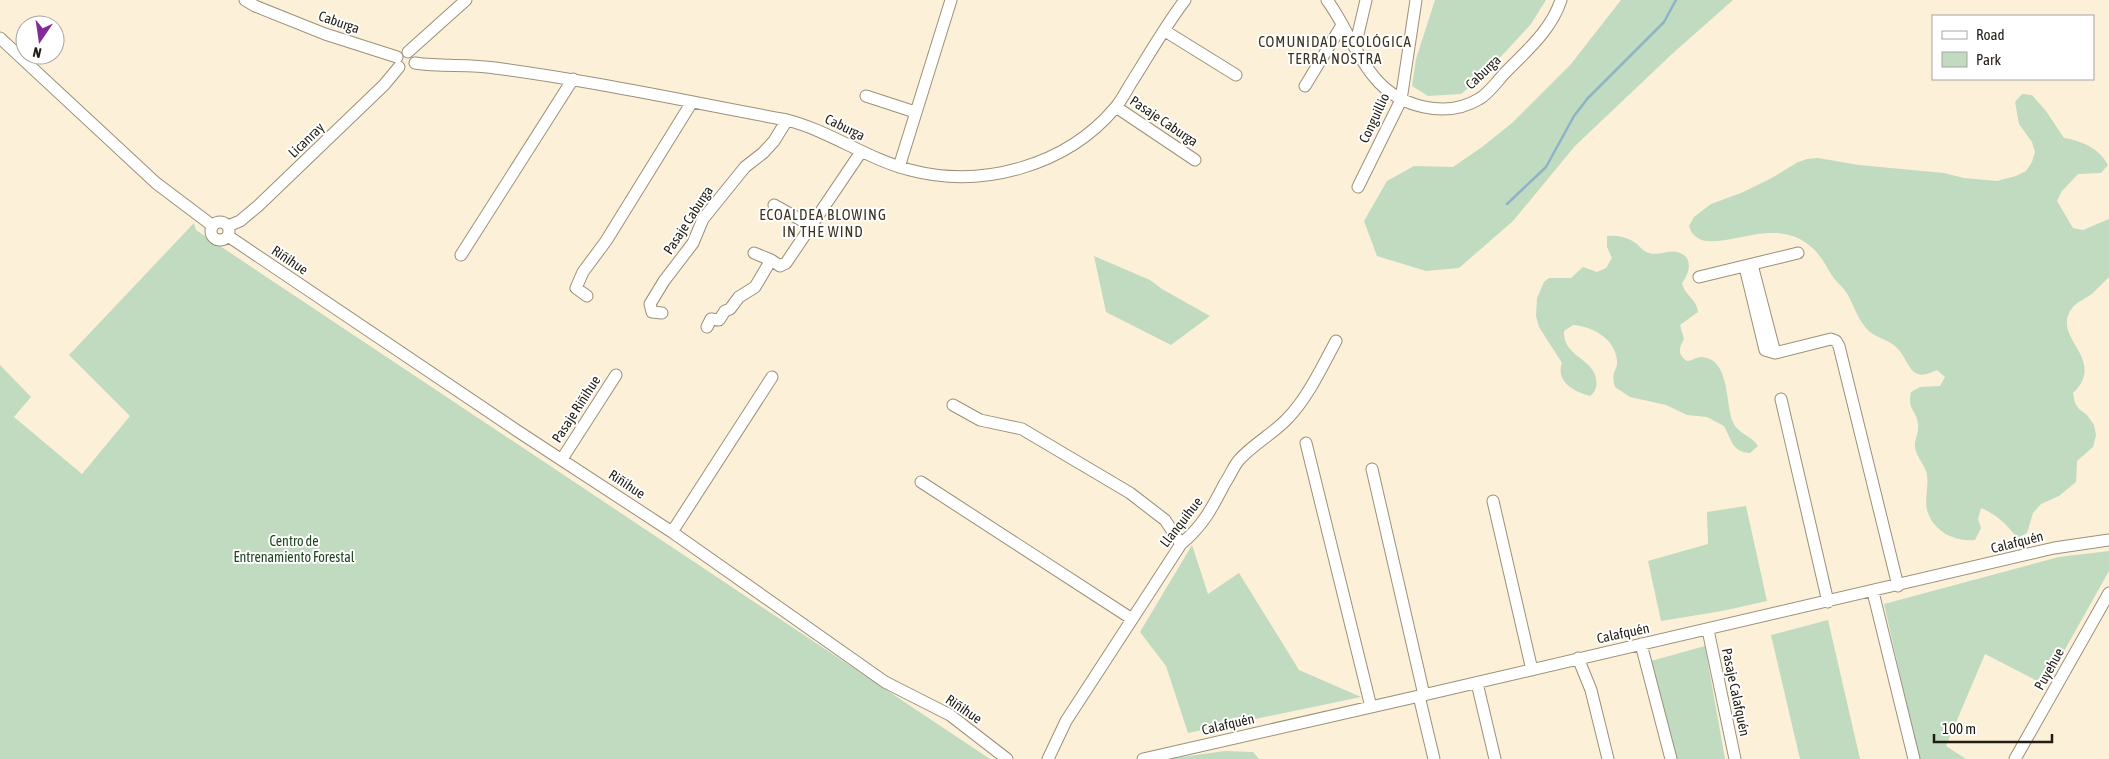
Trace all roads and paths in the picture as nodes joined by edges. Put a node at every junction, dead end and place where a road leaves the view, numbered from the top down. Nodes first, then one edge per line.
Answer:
1 (245, 0) edge
2 (466, 0) edge
3 (951, 0) edge
4 (1185, 0) edge
5 (1327, 0) edge
6 (1366, 0) edge
7 (1416, 0) edge
8 (1561, 0) edge
9 (1342, 25) junction
10 (1165, 31) junction
11 (0, 38) edge
12 (1355, 46) junction
13 (408, 52) junction
14 (398, 62) junction
15 (415, 63) junction
16 (1236, 75) dead end
17 (573, 79) junction
18 (1306, 86) dead end
19 (866, 96) dead end
20 (1401, 100) junction
21 (692, 102) junction
22 (1116, 107) junction
23 (915, 112) junction
24 (787, 120) junction
25 (861, 152) junction
26 (1195, 160) dead end
27 (899, 167) junction
28 (1358, 187) dead end
29 (774, 205) dead end
30 (812, 226) junction
31 (228, 231) junction
32 (754, 253) dead end
33 (1798, 253) dead end
34 (461, 255) dead end
35 (771, 260) junction
36 (1749, 266) junction
37 (1699, 277) dead end
38 (587, 296) dead end
39 (662, 313) dead end
40 (707, 328) dead end
41 (1336, 341) dead end
42 (616, 375) dead end
43 (772, 377) dead end
44 (1781, 399) dead end
45 (953, 405) dead end
46 (1306, 443) dead end
47 (562, 460) junction
48 (1372, 469) dead end
49 (920, 482) dead end
50 (1493, 501) dead end
51 (672, 532) junction
52 (2109, 540) edge
53 (1180, 544) junction
54 (1898, 586) junction
55 (1873, 592) junction
56 (2109, 593) edge
57 (1828, 602) junction
58 (1132, 619) junction
59 (1708, 630) junction
60 (1641, 644) junction
61 (1578, 658) junction
62 (1532, 670) junction
63 (1478, 683) junction
64 (1421, 696) junction
65 (1371, 707) junction
66 (1007, 759) edge
67 (1048, 759) edge
68 (1143, 759) edge
69 (1434, 759) edge
70 (1495, 759) edge
71 (1608, 759) edge
72 (1671, 759) edge
73 (1735, 759) edge
74 (1914, 759) edge
75 (2016, 759) edge

1 - 14 street, Caburga
2 - 13 street
3 - 23 street
4 - 10 street, Caburga
5 - 9 street, Caburga
6 - 12 street
7 - 20 street, Conguillio
8 - 20 street, Caburga
9 - 12 street, Caburga
9 - 18 street
10 - 16 street
10 - 22 street, Caburga
11 - 31 street
12 - 20 street, Caburga
13 - 14 street
13 - 15 street
14 - 15 street, Caburga
14 - 31 street, Licanray
15 - 17 street, Caburga
17 - 21 street, Caburga
17 - 34 street
19 - 23 street
20 - 28 street, Conguillio
21 - 24 street, Caburga
21 - 38 street
22 - 26 street, Pasaje Caburga
22 - 27 street, Caburga
23 - 27 street
24 - 25 street, Caburga
24 - 39 street, Pasaje Caburga
25 - 27 street, Caburga
25 - 30 street
29 - 30 street
30 - 35 street
31 - 47 street, Riñihue
32 - 35 street
33 - 36 street
35 - 40 street
36 - 37 street
36 - 54 street
41 - 53 street, Llanquihue
42 - 47 street, Pasaje Riñihue
43 - 51 street
44 - 57 street
45 - 53 street
46 - 65 street
47 - 51 street, Riñihue
48 - 64 street
49 - 58 street
50 - 62 street
51 - 66 street, Riñihue
52 - 54 street, Calafquén
53 - 58 street, Llanquihue
54 - 55 street, Calafquén
55 - 57 street, Calafquén
55 - 74 street
56 - 75 street, Puyehue
57 - 59 street, Calafquén
58 - 67 street, Llanquihue
59 - 60 street, Calafquén
59 - 73 street, Pasaje Calafquén
60 - 61 street, Calafquén
60 - 72 street
61 - 62 street, Calafquén
61 - 71 street
62 - 63 street, Calafquén
63 - 64 street, Calafquén
63 - 70 street
64 - 65 street, Calafquén
64 - 69 street
65 - 68 street, Calafquén

